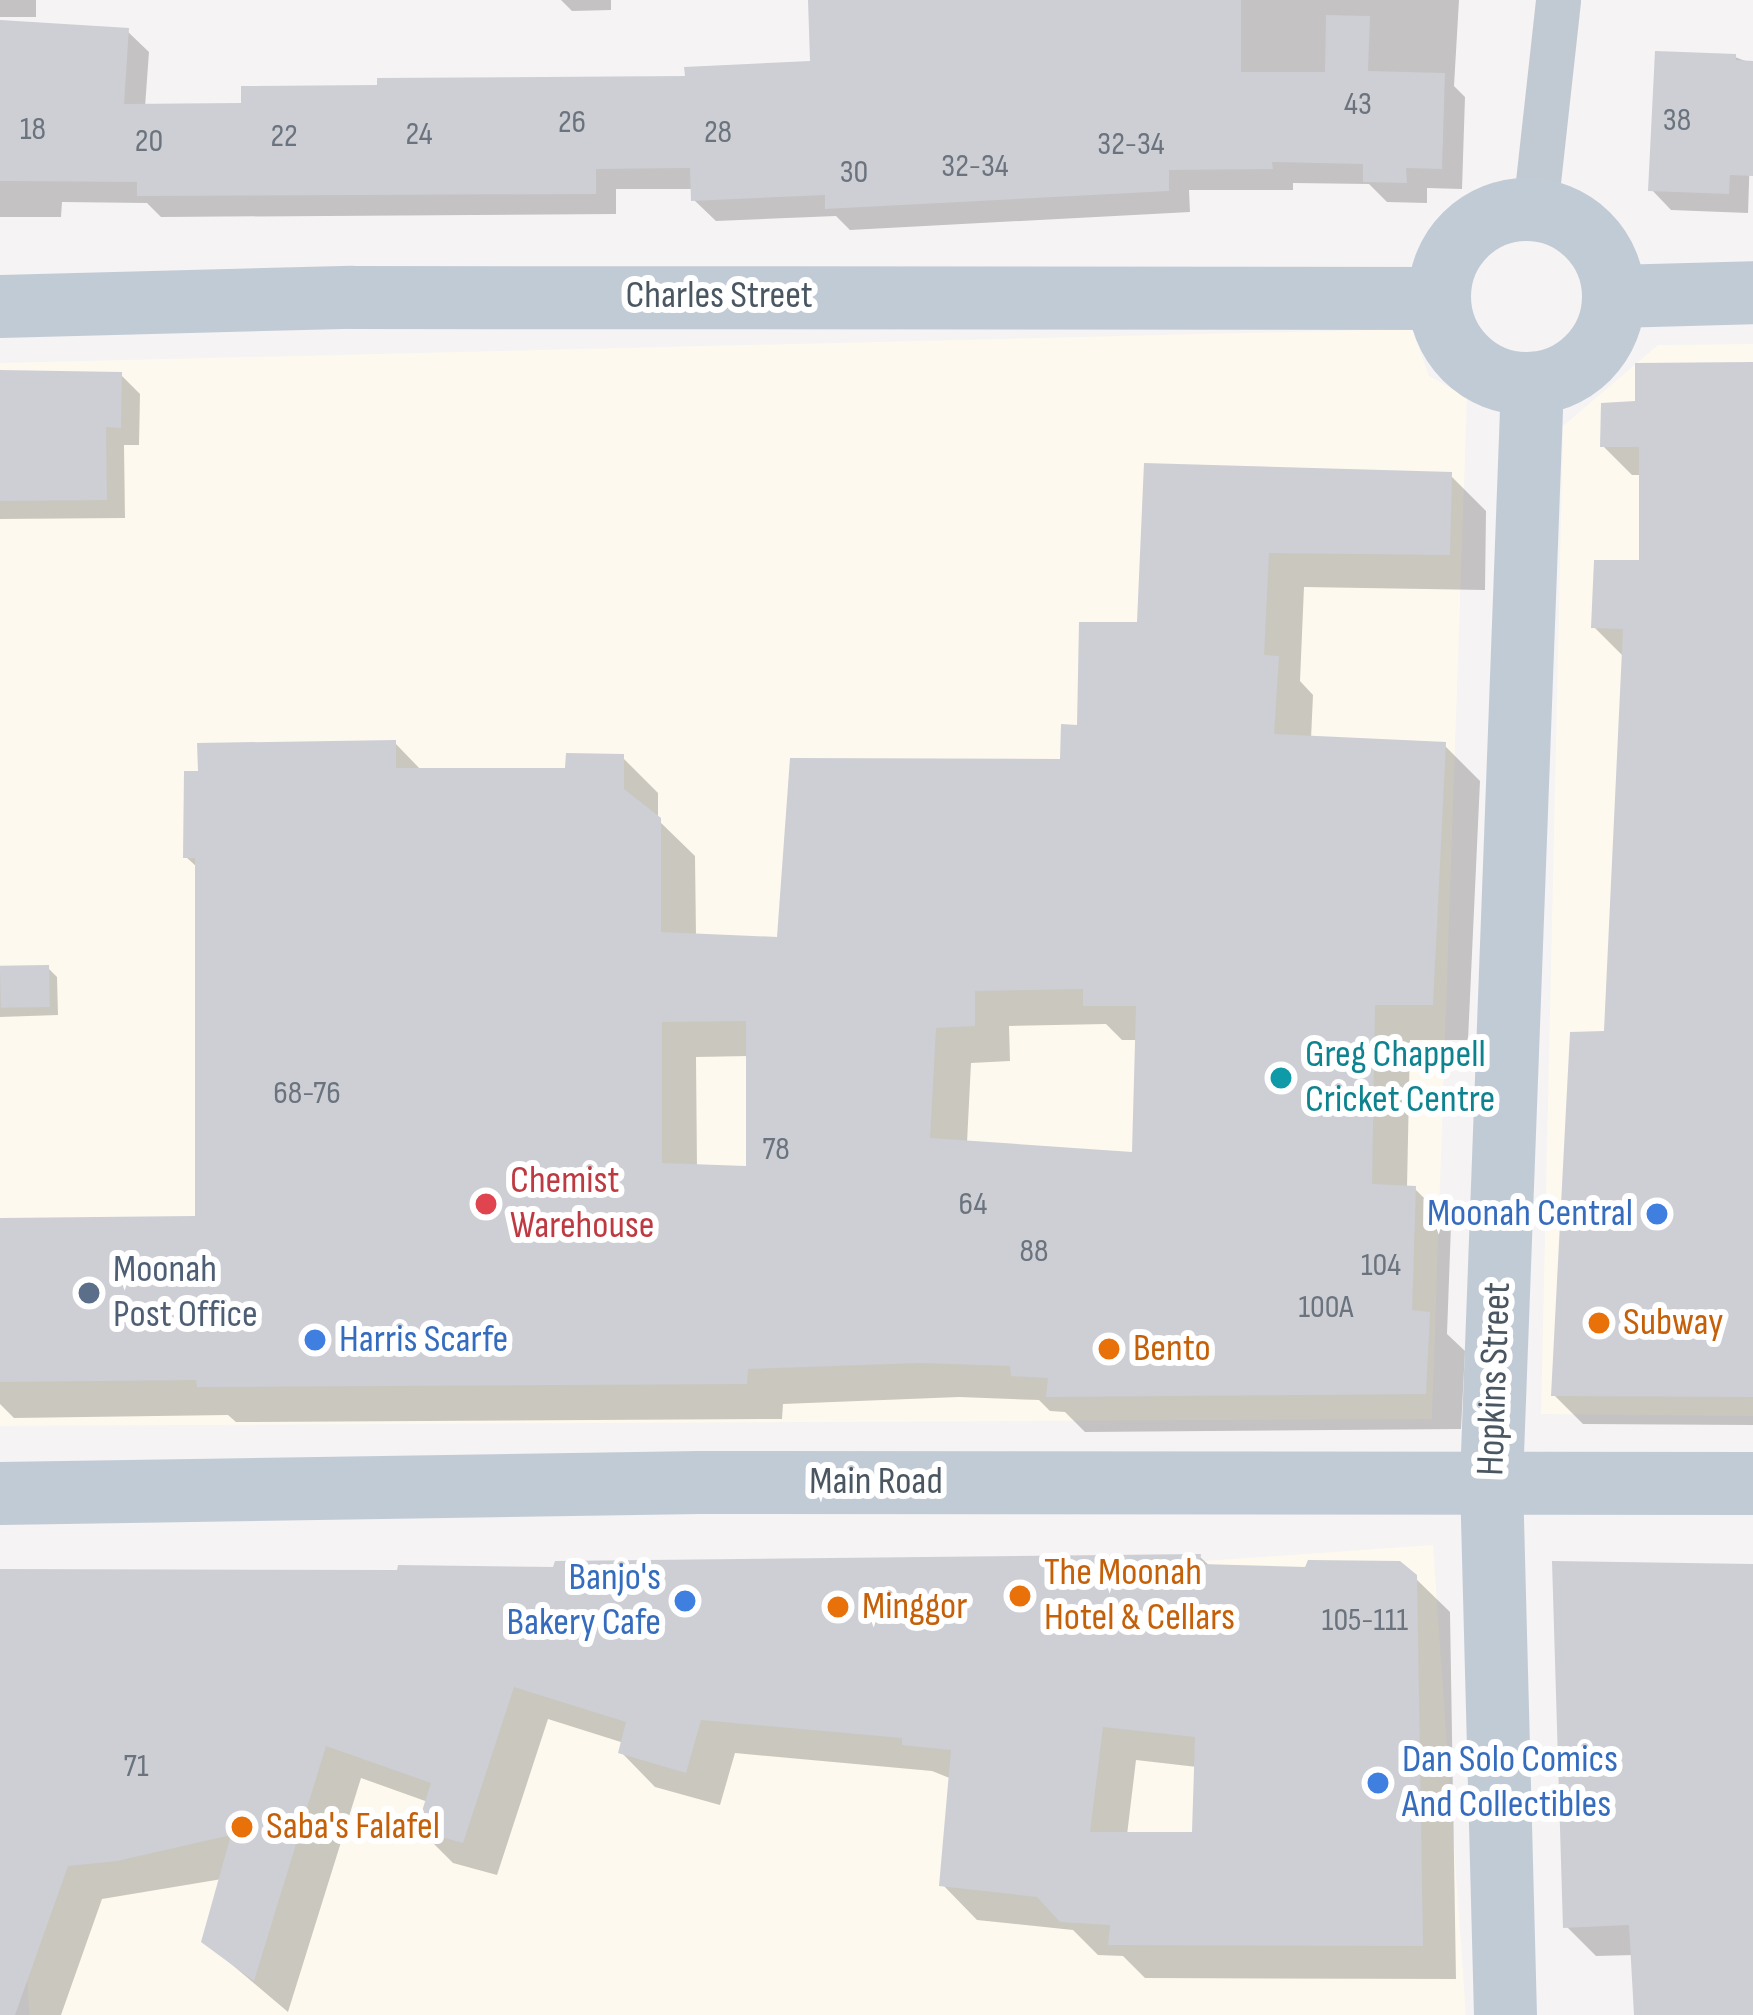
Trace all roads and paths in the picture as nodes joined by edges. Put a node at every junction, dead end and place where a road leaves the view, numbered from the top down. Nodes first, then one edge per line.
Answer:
1 (1558, 0) edge
2 (1535, 209) junction
3 (1753, 292) edge
4 (1614, 296) junction
5 (1439, 298) junction
6 (0, 306) edge
7 (1532, 383) junction
8 (1491, 1480) junction
9 (1753, 1483) edge
10 (0, 1493) edge
11 (1505, 2015) edge

1 - 2 street
2 - 4 street
2 - 5 street
3 - 4 street
4 - 7 street
5 - 6 street, Charles Street
5 - 7 street
7 - 8 street, Hopkins Street
8 - 9 street, Main Road
8 - 10 street, Main Road
8 - 11 street, Hopkins Street

